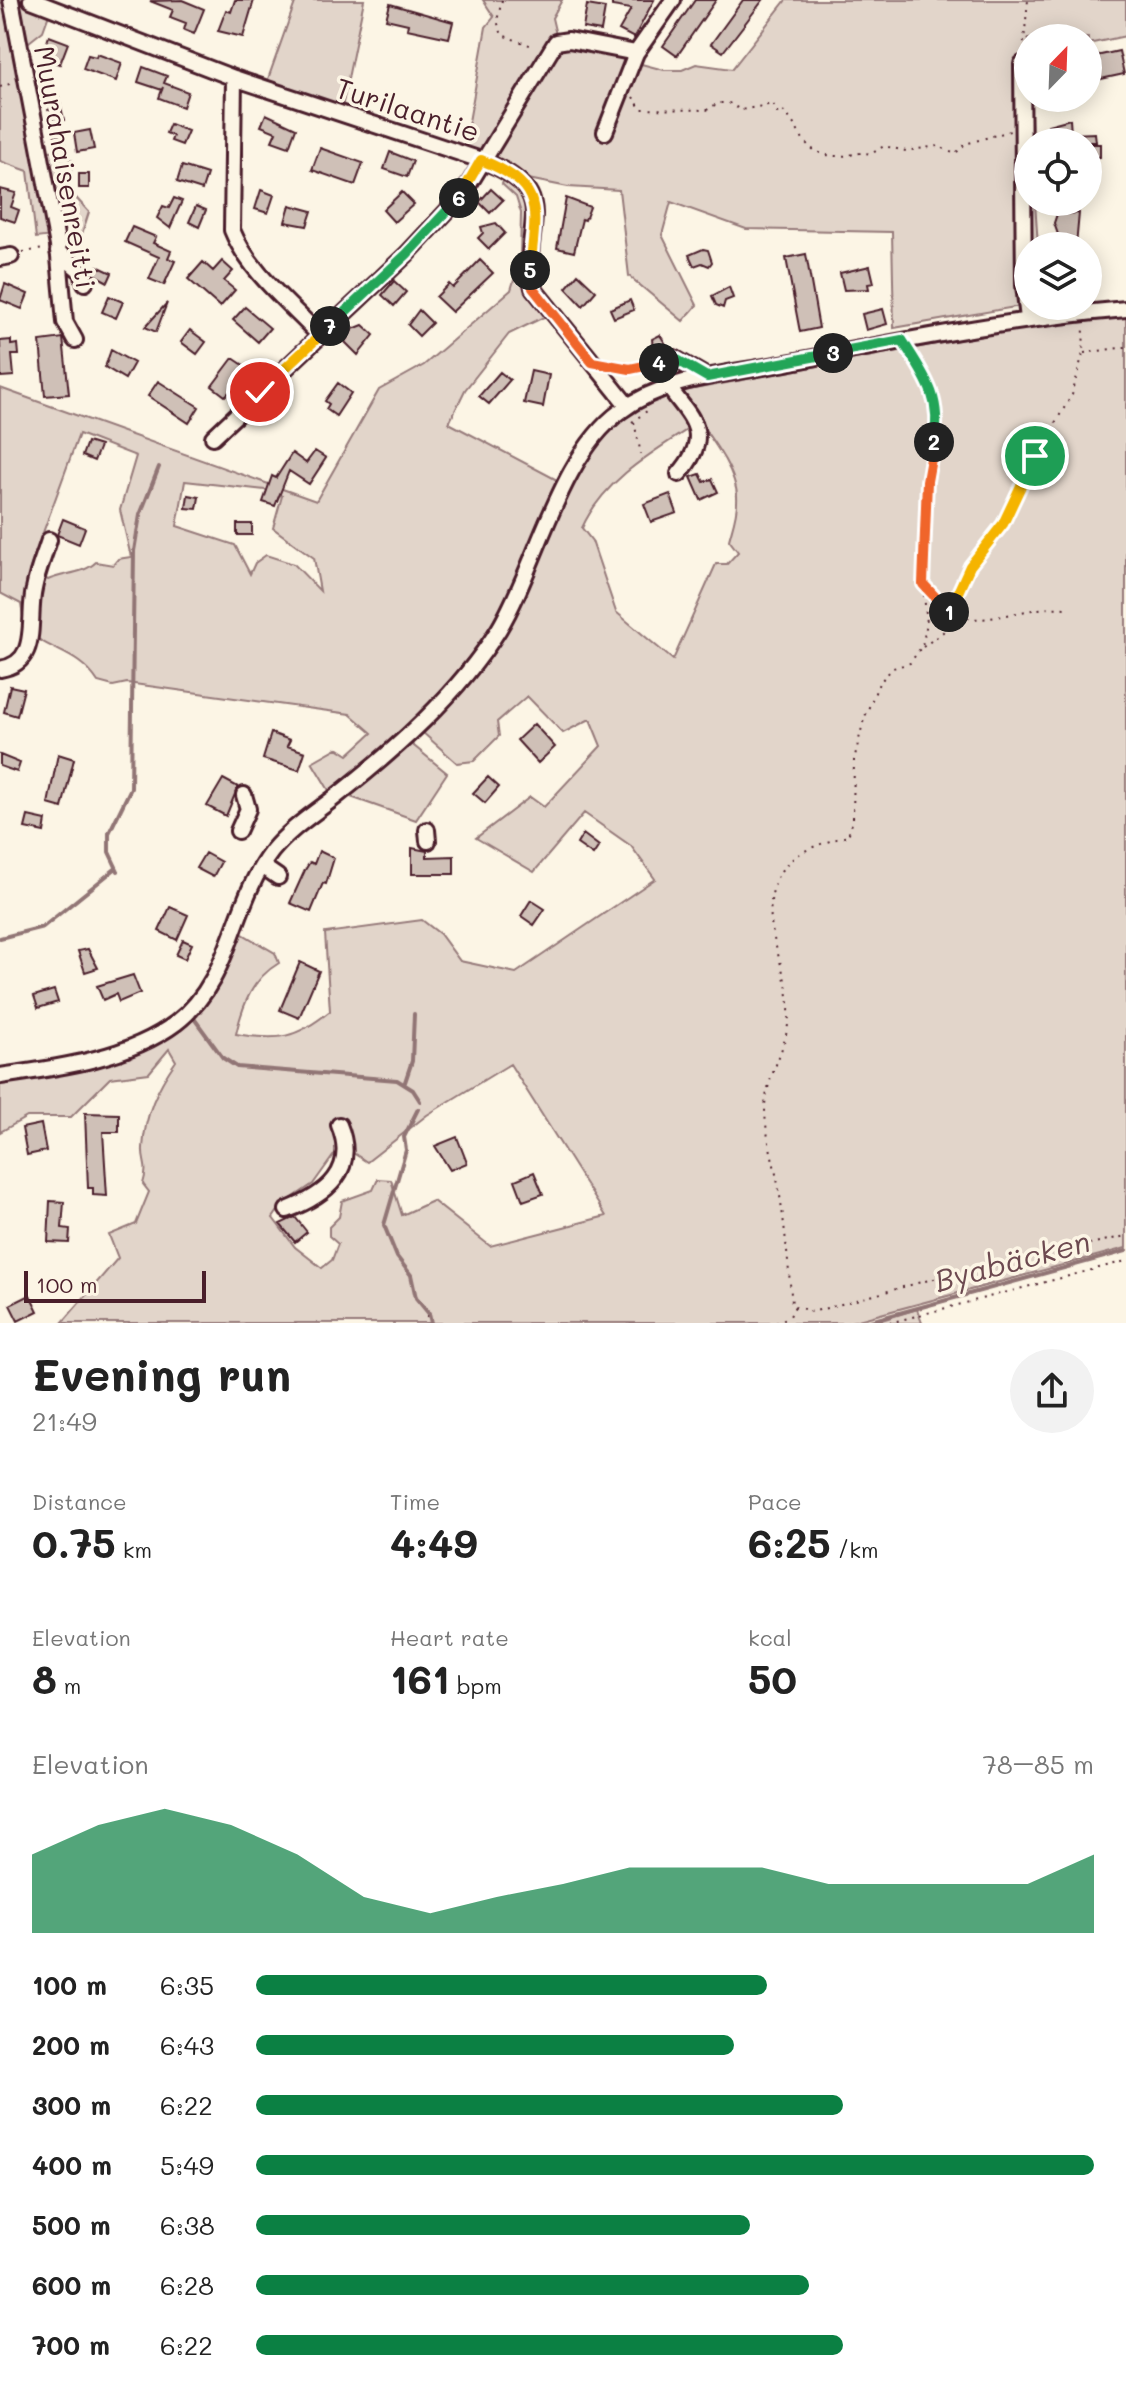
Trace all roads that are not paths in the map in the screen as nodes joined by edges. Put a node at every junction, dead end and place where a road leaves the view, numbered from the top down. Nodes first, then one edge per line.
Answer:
1 (11, 0) edge
2 (31, 0) edge
3 (673, 0) edge
4 (636, 53) junction
5 (234, 78) junction
6 (1023, 112) edge
7 (605, 132) dead end
8 (481, 160) junction
9 (1024, 232) edge
10 (58, 249) junction
11 (85, 283) dead end
12 (1126, 309) edge
13 (1102, 311) edge
14 (1022, 320) edge
15 (319, 335) junction
16 (75, 340) dead end
17 (707, 377) junction
18 (667, 387) junction
19 (628, 406) junction
20 (213, 437) dead end
21 (679, 474) dead end
22 (49, 540) dead end
23 (0, 669) edge
24 (244, 795) dead end
25 (238, 831) dead end
26 (262, 866) junction
27 (278, 877) dead end
28 (0, 1076) edge
29 (339, 1125) dead end
30 (287, 1210) dead end

1 - 10 street, Muurahaisenreitti
2 - 5 street, Turilaantie
3 - 4 street
4 - 7 street
4 - 8 street
5 - 8 street, Turilaantie
5 - 15 street
6 - 9 street
8 - 15 street
8 - 19 street, Turilaantie
10 - 11 street
10 - 16 street, Muurahaisenreitti
12 - 13 street
14 - 17 street
15 - 20 street
17 - 18 street
17 - 18 street
18 - 19 street
18 - 21 street
19 - 26 street
22 - 23 street
24 - 25 street
26 - 27 street
26 - 28 street
29 - 30 street

